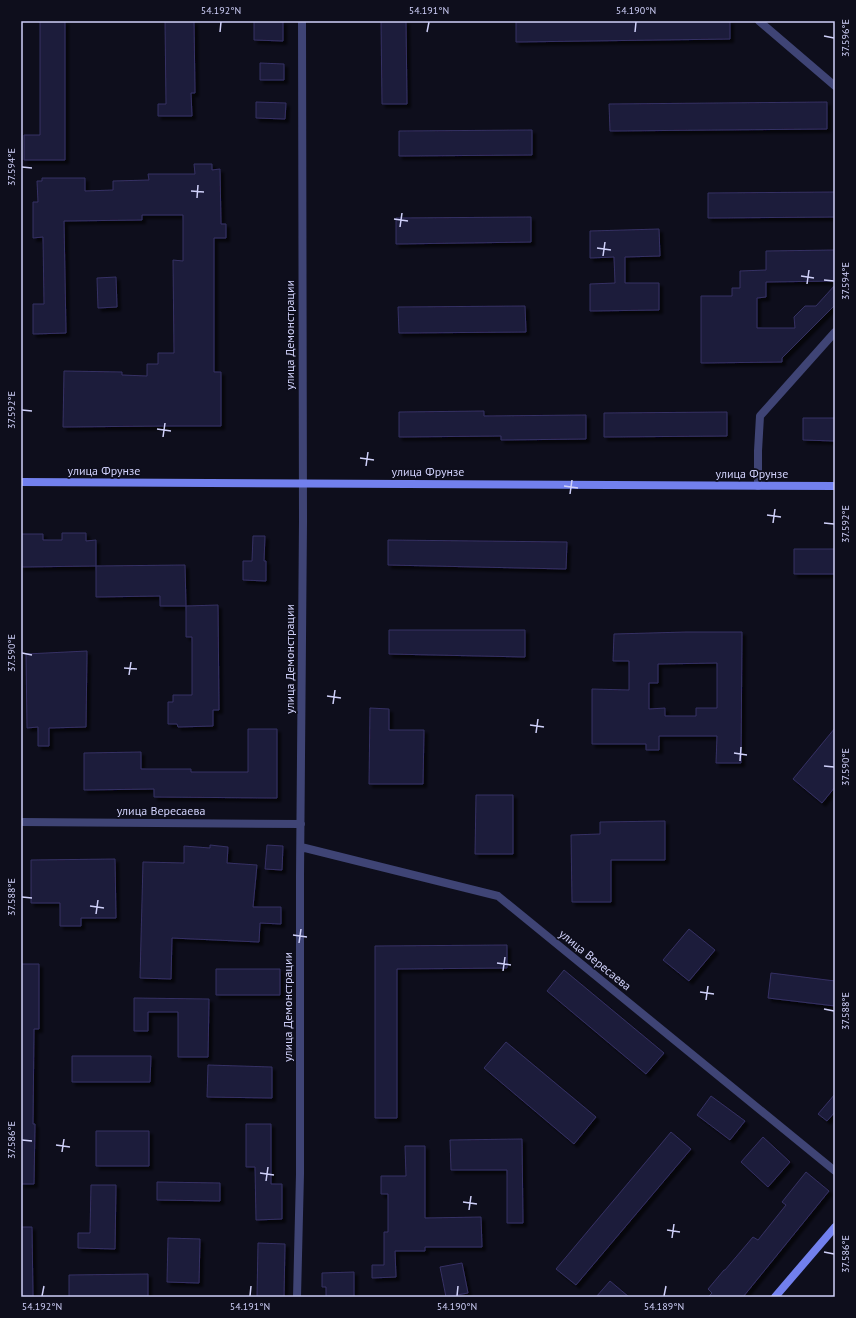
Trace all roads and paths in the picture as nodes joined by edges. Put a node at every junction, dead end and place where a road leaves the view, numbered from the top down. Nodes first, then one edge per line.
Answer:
1 (302, 21) edge
2 (759, 21) edge
3 (835, 86) edge
4 (835, 332) edge
5 (21, 482) edge
6 (303, 483) junction
7 (758, 486) junction
8 (835, 486) edge
9 (21, 822) edge
10 (301, 824) junction
11 (301, 848) junction
12 (835, 1171) edge
13 (835, 1227) edge
14 (297, 1297) edge
15 (775, 1297) edge

1 - 6 street, улица Демонстрации
2 - 3 street
4 - 7 street
5 - 6 street, улица Фрунзе
6 - 7 street, улица Фрунзе
6 - 10 street, улица Демонстрации
7 - 8 street, улица Фрунзе
9 - 10 street, улица Вересаева
10 - 11 street, улица Демонстрации
11 - 12 street, улица Вересаева
11 - 14 street, улица Демонстрации
13 - 15 street

